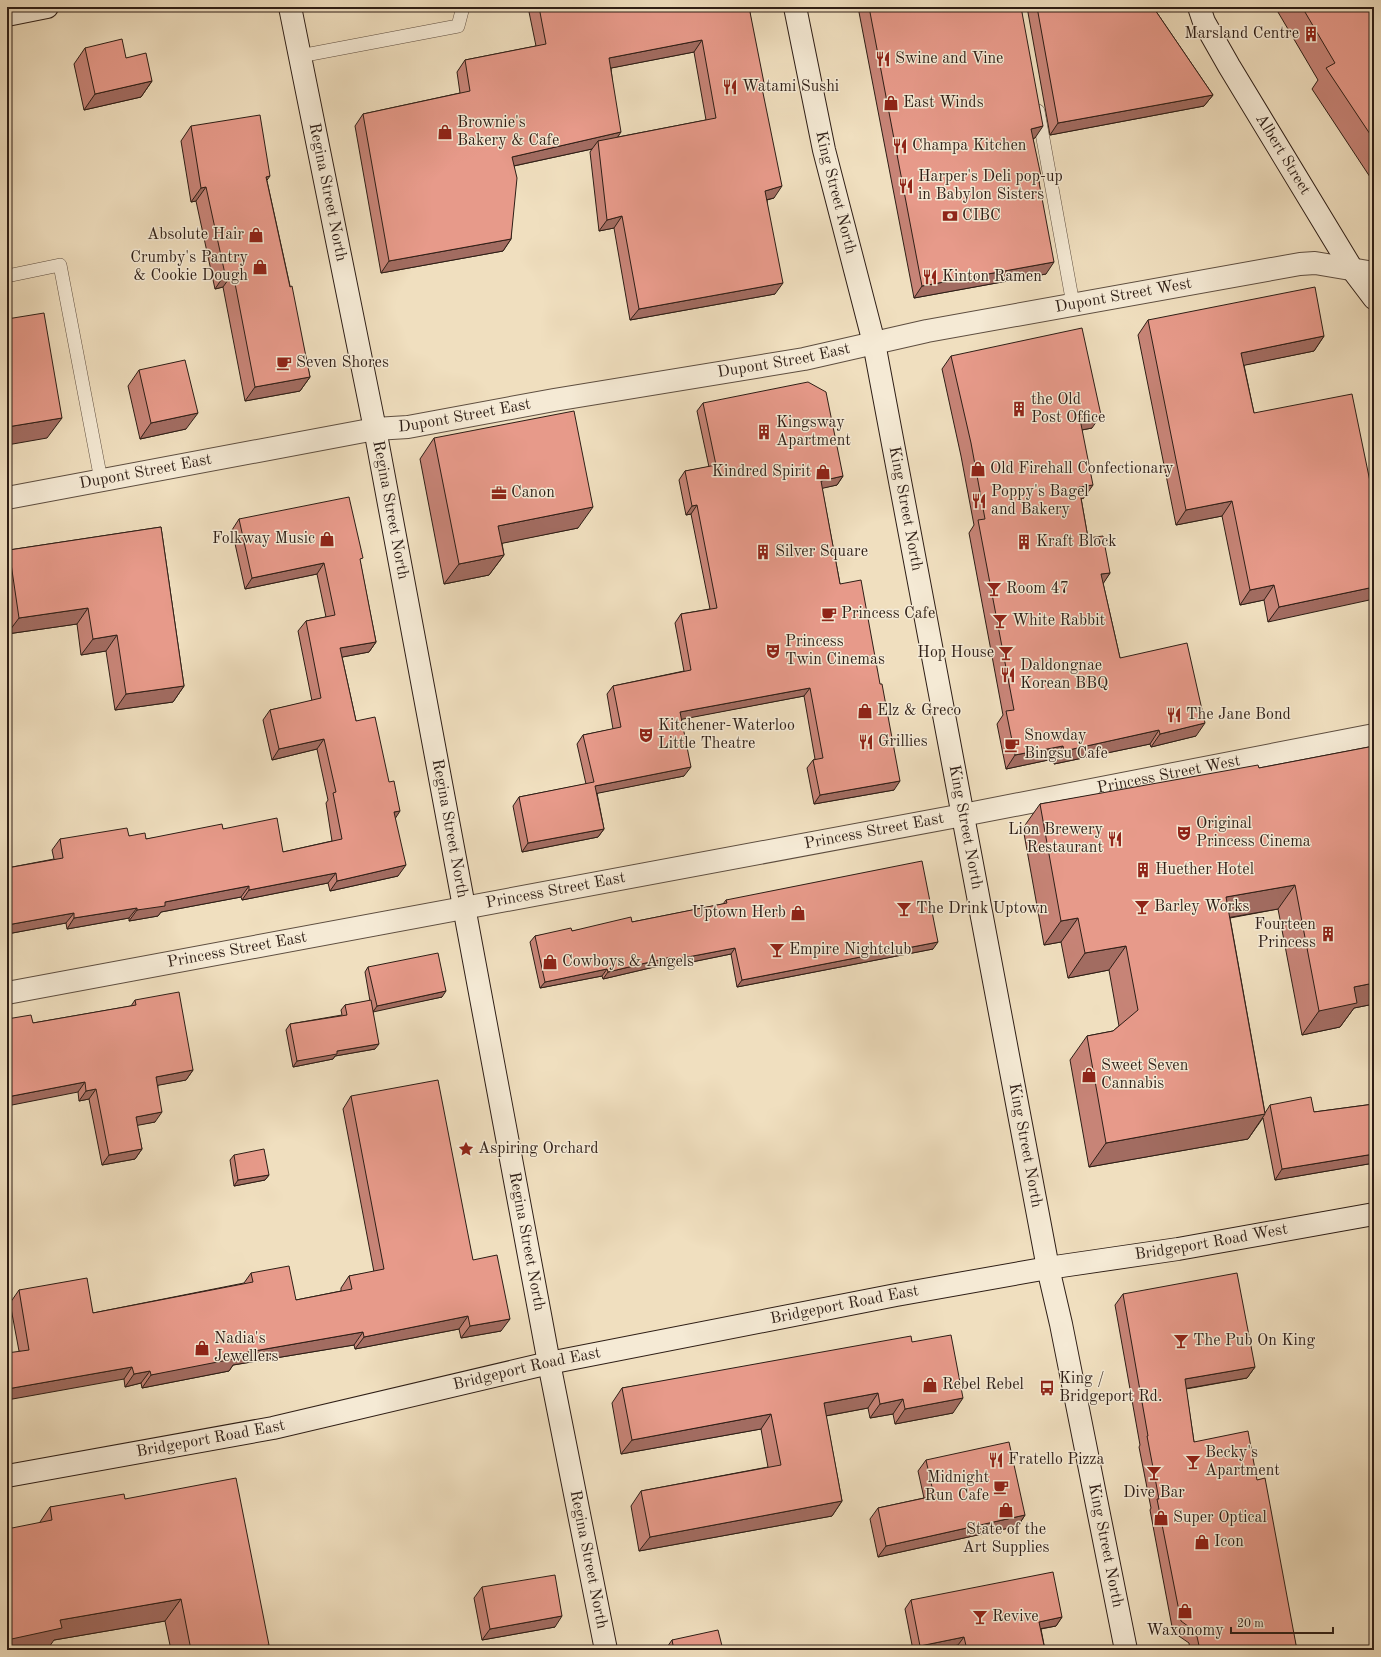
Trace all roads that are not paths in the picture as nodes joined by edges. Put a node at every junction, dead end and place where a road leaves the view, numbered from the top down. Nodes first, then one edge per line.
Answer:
1 (47, 7) edge
2 (290, 7) edge
3 (463, 7) edge
4 (795, 7) edge
5 (1199, 7) edge
6 (7, 15) edge
7 (300, 56) junction
8 (1036, 100) edge
9 (1352, 269) junction
10 (1374, 273) edge
11 (7, 276) edge
12 (1374, 298) edge
13 (1073, 304) junction
14 (874, 343) junction
15 (375, 429) junction
16 (101, 480) junction
17 (7, 498) edge
18 (1374, 735) edge
19 (963, 815) junction
20 (464, 908) junction
21 (7, 993) edge
22 (1374, 1214) edge
23 (1048, 1268) junction
24 (549, 1363) junction
25 (7, 1476) edge
26 (606, 1650) edge
27 (1126, 1650) edge

1 - 6 street
2 - 7 street, Regina Street North
3 - 7 lane
4 - 14 street, King Street North
5 - 9 street, Albert Street
7 - 15 street, Regina Street North
8 - 13 lane
9 - 10 street, Dupont Street West
9 - 12 street, Albert Street
9 - 13 street, Dupont Street West
11 - 16 lane
13 - 14 street, Dupont Street West
14 - 15 street, Dupont Street East
14 - 19 street, King Street North
15 - 16 street, Dupont Street East
15 - 20 street, Regina Street North
16 - 17 street, Dupont Street East
18 - 19 street, Princess Street West
19 - 20 street, Princess Street East
19 - 23 street, King Street North
20 - 21 street, Princess Street East
20 - 24 street, Regina Street North
22 - 23 street, Bridgeport Road West
23 - 24 street, Bridgeport Road East
23 - 27 street, King Street North
24 - 25 street, Bridgeport Road East
24 - 26 street, Regina Street North

